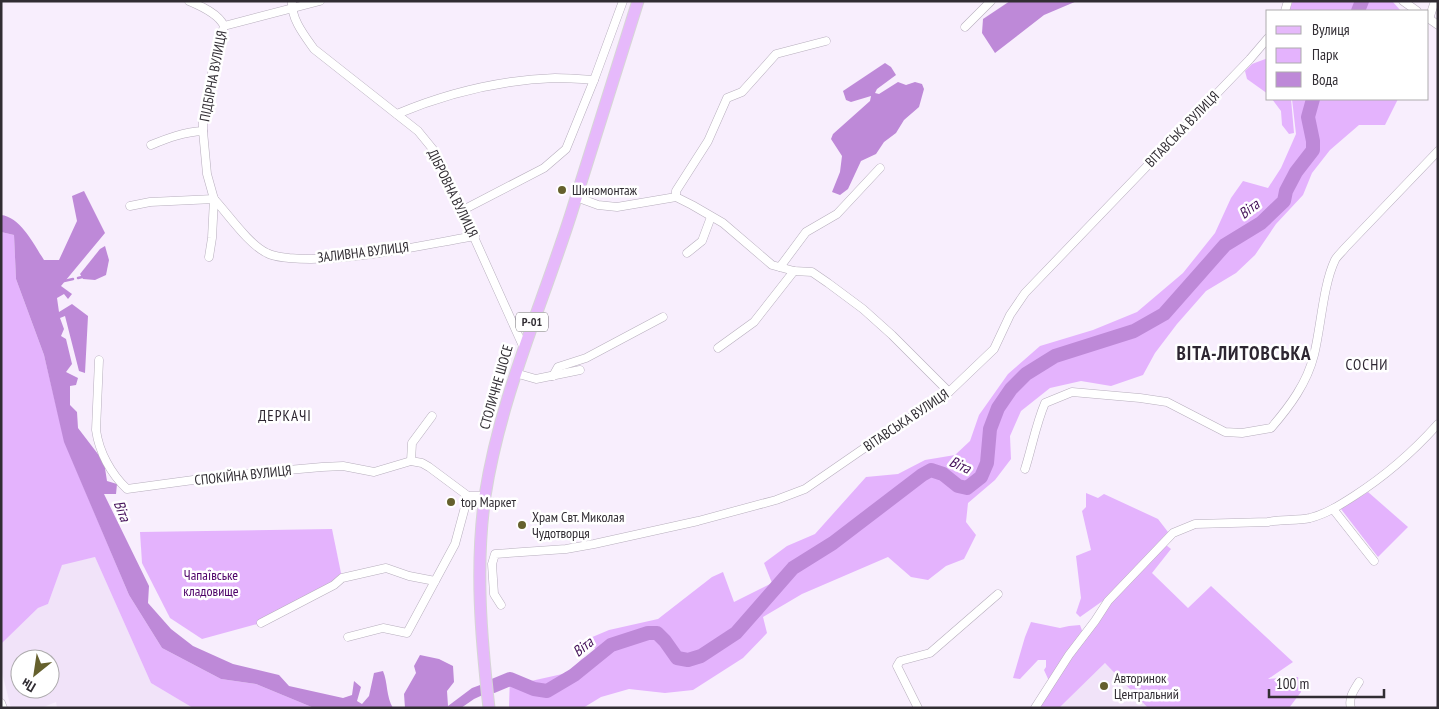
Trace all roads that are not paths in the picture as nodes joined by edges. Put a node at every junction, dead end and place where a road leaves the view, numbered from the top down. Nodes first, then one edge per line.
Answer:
1 (190, 1) edge
2 (320, 1) edge
3 (623, 1) edge
4 (638, 1) edge
5 (992, 1) edge
6 (1403, 1) edge
7 (1435, 1) edge
8 (291, 5) edge
9 (1416, 10) edge
10 (1429, 19) edge
11 (1438, 25) edge
12 (224, 26) junction
13 (965, 27) dead end
14 (1266, 40) edge
15 (826, 41) dead end
16 (594, 80) junction
17 (397, 114) junction
18 (203, 131) junction
19 (151, 145) dead end
20 (1438, 151) edge
21 (880, 168) dead end
22 (576, 197) junction
23 (676, 197) junction
24 (214, 199) junction
25 (130, 206) dead end
26 (463, 210) junction
27 (712, 217) junction
28 (475, 236) junction
29 (687, 253) dead end
30 (209, 257) dead end
31 (780, 268) junction
32 (794, 271) junction
33 (663, 317) dead end
34 (524, 346) junction
35 (718, 348) dead end
36 (98, 360) dead end
37 (580, 370) dead end
38 (515, 373) junction
39 (553, 376) junction
40 (949, 392) junction
41 (432, 416) dead end
42 (1438, 424) edge
43 (411, 461) junction
44 (1024, 469) dead end
45 (468, 496) junction
46 (485, 496) junction
47 (1333, 509) junction
48 (1374, 561) dead end
49 (435, 582) junction
50 (998, 594) dead end
51 (501, 605) dead end
52 (261, 623) dead end
53 (348, 637) dead end
54 (1359, 682) dead end
55 (1, 703) edge
56 (3, 708) edge
57 (489, 708) edge
58 (918, 708) edge
59 (1035, 708) edge
60 (1351, 708) edge

1 - 12 street, ПІДБІРНА ВУЛИЦЯ
2 - 8 street
3 - 16 street
4 - 22 main road, СТОЛИЧНЕ ШОСЕ / Р-01
5 - 13 street
6 - 9 street
7 - 10 street
8 - 12 street
8 - 17 street, ДІБРОВНА ВУЛИЦЯ
10 - 11 street
12 - 18 street, ПІДБІРНА ВУЛИЦЯ
14 - 40 street, ВІТАВСЬКА ВУЛИЦЯ
15 - 23 street
16 - 17 street
16 - 26 street
17 - 26 street, ДІБРОВНА ВУЛИЦЯ
18 - 19 street
18 - 24 street, ПІДБІРНА ВУЛИЦЯ
20 - 44 street
21 - 31 street
22 - 23 street
22 - 34 main road, СТОЛИЧНЕ ШОСЕ / Р-01
23 - 27 street
24 - 25 street
24 - 28 street, ЗАЛИВНА ВУЛИЦЯ
24 - 30 street
26 - 28 street, ДІБРОВНА ВУЛИЦЯ
27 - 29 street
27 - 31 street
28 - 34 street, ДІБРОВНА ВУЛИЦЯ
31 - 32 street
32 - 35 street
32 - 40 street
33 - 39 street
34 - 38 main road, СТОЛИЧНЕ ШОСЕ / Р-01
36 - 43 street, СПОКІЙНА ВУЛИЦЯ
37 - 39 street
38 - 39 street
38 - 46 main road, СТОЛИЧНЕ ШОСЕ / Р-01
40 - 51 street, ВІТАВСЬКА ВУЛИЦЯ
41 - 43 street
42 - 47 street
43 - 45 street
45 - 46 street
45 - 49 street
46 - 57 main road, СТОЛИЧНЕ ШОСЕ / Р-01
47 - 48 street
47 - 59 street
49 - 52 street
49 - 53 street
50 - 58 street
54 - 60 street
55 - 56 street

